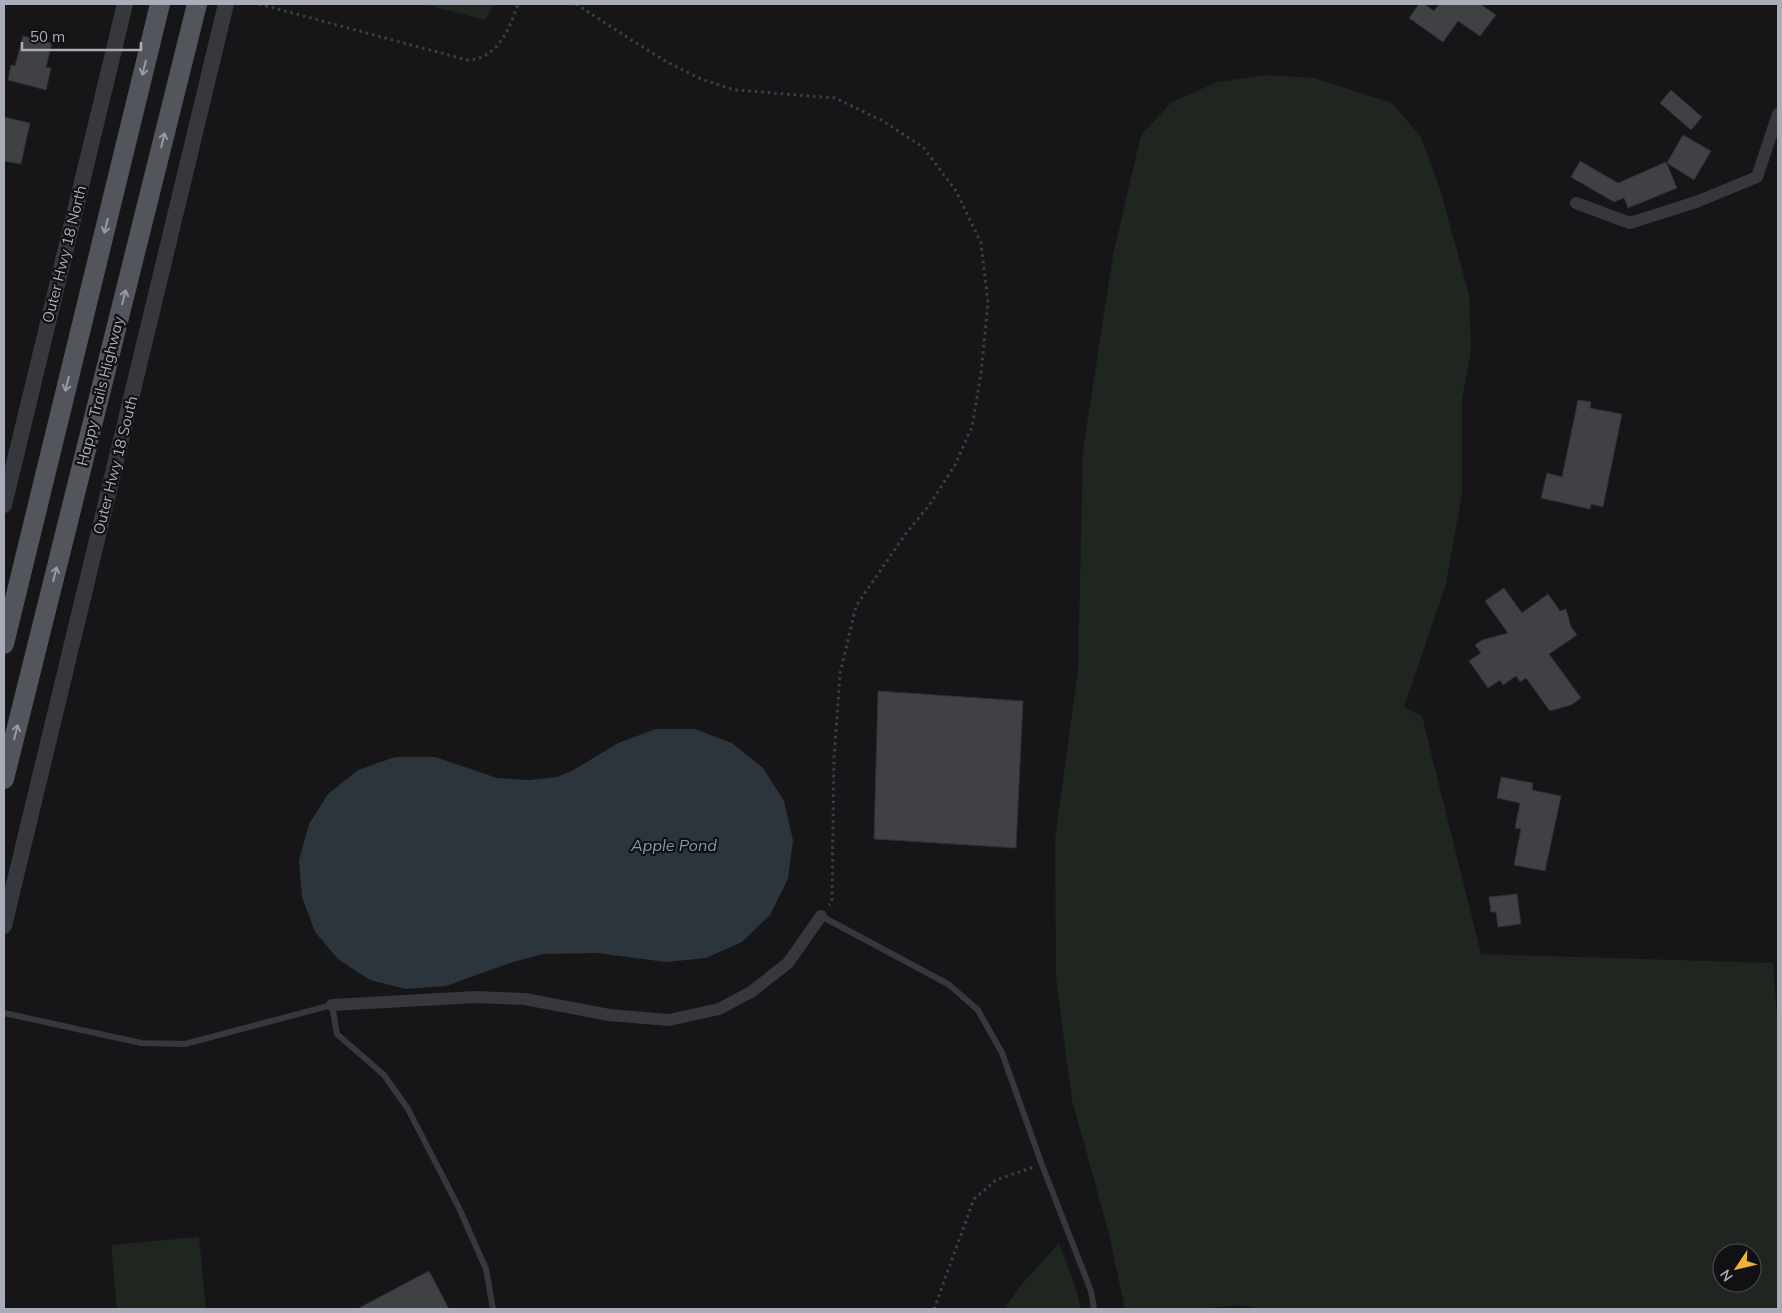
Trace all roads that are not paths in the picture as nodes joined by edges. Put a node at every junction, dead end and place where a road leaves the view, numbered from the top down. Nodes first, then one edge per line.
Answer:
1 (125, 4) edge
2 (160, 4) edge
3 (197, 4) edge
4 (226, 4) edge
5 (1778, 114) edge
6 (1576, 203) dead end
7 (4, 505) edge
8 (4, 644) edge
9 (4, 779) edge
10 (821, 916) joint
11 (4, 926) edge
12 (332, 1005) junction
13 (4, 1013) edge
14 (493, 1309) edge
15 (1094, 1309) edge

1 - 7 street, Outer Hwy 18 North
2 -> 8 main road
9 -> 3 main road, Happy Trails Highway
4 - 11 street, Outer Hwy 18 South
5 - 6 street
10 - 12 street
10 - 15 lane
12 - 13 lane
12 - 14 lane

